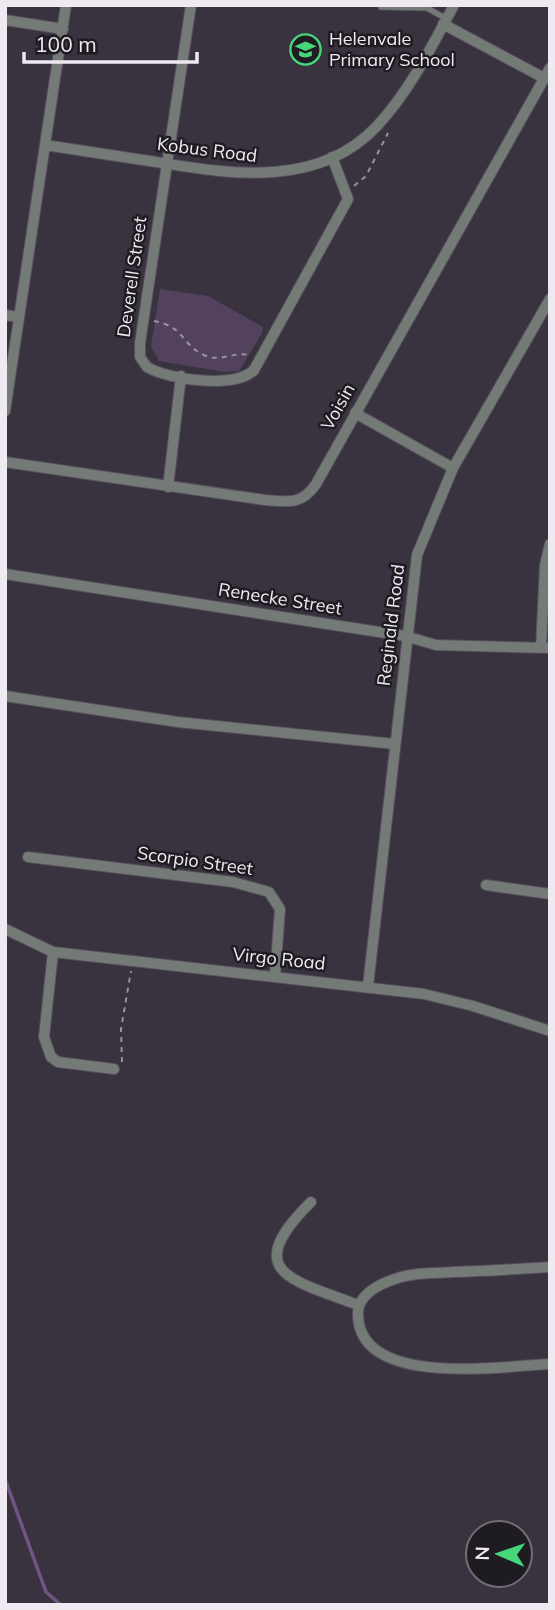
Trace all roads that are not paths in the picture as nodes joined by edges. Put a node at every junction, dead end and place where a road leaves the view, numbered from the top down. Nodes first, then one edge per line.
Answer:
1 (66, 5) edge
2 (191, 5) edge
3 (454, 5) edge
4 (381, 8) dead end
5 (5, 20) edge
6 (445, 21) junction
7 (63, 29) junction
8 (547, 73) edge
9 (45, 145) junction
10 (332, 157) junction
11 (167, 164) junction
12 (550, 299) edge
13 (5, 315) edge
14 (19, 317) junction
15 (181, 376) junction
16 (5, 411) edge
17 (355, 413) junction
18 (5, 462) edge
19 (453, 468) junction
20 (168, 487) junction
21 (550, 544) edge
22 (5, 574) edge
23 (405, 636) junction
24 (545, 648) edge
25 (5, 696) edge
26 (395, 744) junction
27 (28, 857) dead end
28 (486, 886) dead end
29 (550, 894) edge
30 (5, 929) edge
31 (53, 952) junction
32 (275, 976) junction
33 (368, 986) junction
34 (550, 1031) edge
35 (114, 1069) road end
36 (311, 1202) dead end
37 (550, 1267) edge
38 (358, 1305) junction
39 (550, 1364) edge

1 - 7 street
2 - 11 street, Deverell Street
3 - 6 street, Kobus Road
4 - 6 lane
5 - 7 street
6 - 8 street
6 - 10 street, Kobus Road
7 - 9 street
8 - 17 street, Voisin
9 - 11 street, Kobus Road
9 - 14 street
10 - 11 street, Kobus Road
10 - 15 street, Deverell Street
11 - 15 street, Deverell Street
12 - 19 street, Reginald Road
13 - 14 street
14 - 16 street
15 - 20 street
17 - 19 street
17 - 20 street, Voisin
18 - 20 street, Voisin
19 - 23 street, Reginald Road
21 - 24 street
22 - 23 street, Renecke Street
23 - 24 street, Renecke Street
23 - 26 street, Reginald Road
25 - 26 street
26 - 33 street, Reginald Road
27 - 32 street, Scorpio Street
28 - 29 street
30 - 31 street, Virgo Road
31 - 32 street, Virgo Road
31 - 35 street
32 - 33 street, Virgo Road
33 - 34 street, Virgo Road
36 - 38 street
37 - 38 street
38 - 39 street

